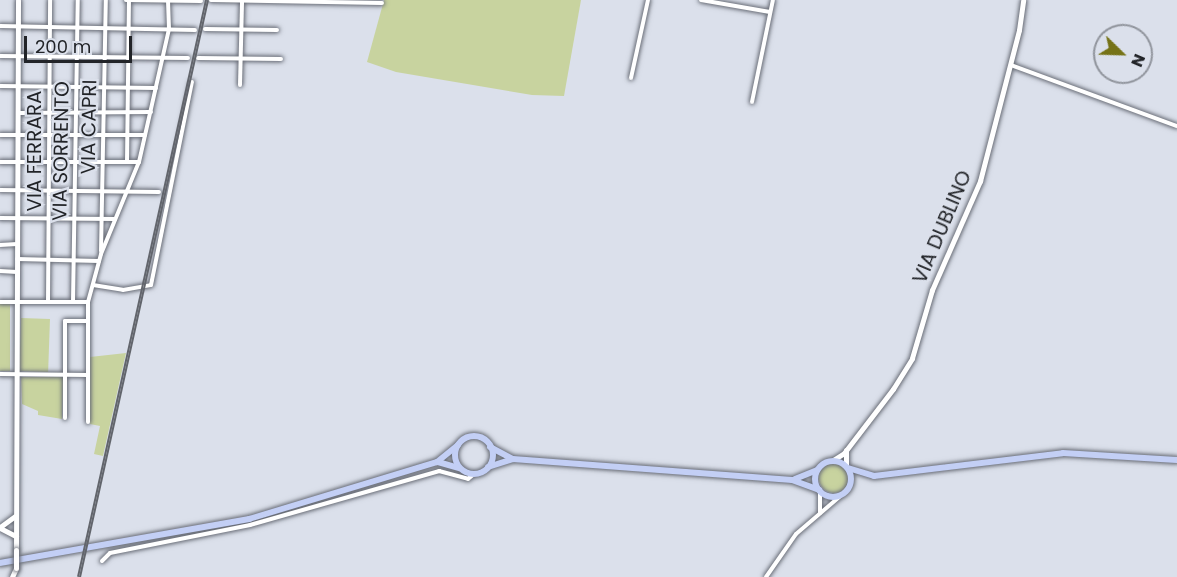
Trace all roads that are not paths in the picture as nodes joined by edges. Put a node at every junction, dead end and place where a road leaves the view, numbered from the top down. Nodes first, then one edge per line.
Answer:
1 (18, 0) edge
2 (50, 0) edge
3 (78, 0) edge
4 (106, 0) edge
5 (128, 0) edge
6 (168, 0) edge
7 (211, 0) edge
8 (242, 0) edge
9 (648, 0) edge
10 (701, 0) edge
11 (773, 0) edge
12 (1023, 0) edge
13 (201, 1) edge
14 (316, 1) edge
15 (381, 3) dead end
16 (770, 12) junction
17 (0, 26) edge
18 (18, 27) junction
19 (50, 27) junction
20 (78, 27) junction
21 (105, 28) junction
22 (129, 28) junction
23 (169, 29) junction
24 (205, 29) dead end
25 (241, 29) junction
26 (195, 30) dead end
27 (278, 30) dead end
28 (50, 55) junction
29 (0, 56) edge
30 (18, 56) junction
31 (77, 56) junction
32 (105, 56) junction
33 (129, 56) junction
34 (163, 58) junction
35 (188, 58) dead end
36 (198, 58) dead end
37 (241, 58) junction
38 (281, 59) dead end
39 (1011, 65) junction
40 (631, 78) dead end
41 (192, 82) dead end
42 (0, 86) edge
43 (18, 86) junction
44 (50, 86) junction
45 (77, 86) junction
46 (105, 86) junction
47 (129, 86) junction
48 (240, 86) dead end
49 (156, 88) junction
50 (752, 102) dead end
51 (104, 112) junction
52 (128, 112) junction
53 (151, 112) junction
54 (19, 113) junction
55 (50, 113) junction
56 (77, 113) junction
57 (1177, 126) edge
58 (0, 135) edge
59 (18, 135) junction
60 (50, 135) junction
61 (76, 135) junction
62 (104, 135) junction
63 (127, 135) junction
64 (145, 135) junction
65 (0, 162) edge
66 (18, 162) junction
67 (49, 162) junction
68 (76, 162) junction
69 (103, 162) junction
70 (127, 162) junction
71 (139, 162) junction
72 (0, 190) edge
73 (18, 190) junction
74 (129, 190) junction
75 (49, 191) junction
76 (75, 191) junction
77 (103, 191) junction
78 (159, 192) dead end
79 (0, 218) edge
80 (18, 218) junction
81 (49, 219) junction
82 (75, 219) junction
83 (102, 219) junction
84 (115, 219) junction
85 (0, 244) edge
86 (18, 244) junction
87 (101, 254) junction
88 (17, 259) junction
89 (48, 260) junction
90 (74, 260) junction
91 (99, 261) junction
92 (0, 272) edge
93 (17, 272) junction
94 (93, 285) junction
95 (0, 302) edge
96 (17, 302) junction
97 (48, 302) junction
98 (73, 302) junction
99 (88, 302) junction
100 (88, 321) junction
101 (0, 374) edge
102 (16, 374) junction
103 (65, 374) junction
104 (88, 375) junction
105 (65, 418) dead end
106 (88, 422) dead end
107 (458, 445) junction
108 (848, 446) junction
109 (490, 447) junction
110 (513, 459) junction
111 (833, 460) junction
112 (1177, 460) edge
113 (437, 462) junction
114 (488, 467) junction
115 (847, 467) junction
116 (460, 468) junction
117 (817, 470) junction
118 (474, 474) junction
119 (874, 476) junction
120 (792, 480) junction
121 (849, 486) junction
122 (820, 490) junction
123 (844, 493) junction
124 (15, 514) junction
125 (820, 514) junction
126 (250, 522) junction
127 (15, 526) junction
128 (0, 527) edge
129 (8, 527) junction
130 (16, 536) junction
131 (102, 561) dead end
132 (0, 563) edge
133 (14, 577) edge
134 (766, 577) edge

1 - 18 street
2 - 19 street, VIA FERRARA
3 - 20 street, VIA SORRENTO
4 - 21 street, VIA CAPRI
5 - 6 street
5 - 22 street
6 - 13 street
6 - 23 street
7 - 8 street
8 - 14 street
8 - 25 street
9 - 40 street
10 - 16 street
11 - 16 street
12 - 39 street, VIA DUBLINO
14 - 15 street
16 - 50 street
17 - 18 street
18 - 19 street
18 - 30 street
19 - 20 street
19 - 28 street, VIA FERRARA
20 - 21 street
20 - 31 street, VIA SORRENTO
21 - 22 street
21 - 32 street, VIA CAPRI
22 - 23 street
22 - 33 street
23 - 26 street
23 - 34 street
24 - 25 street
25 - 27 street
25 - 37 street
28 - 30 street
28 - 31 street
28 - 44 street, VIA FERRARA
29 - 30 street
30 - 43 street
31 - 32 street
31 - 45 street, VIA SORRENTO
32 - 33 street
32 - 46 street, VIA CAPRI
33 - 34 street
33 - 47 street
34 - 35 street
34 - 49 street
36 - 37 street
37 - 38 street
37 - 48 street
39 - 57 street
39 - 108 street, VIA DUBLINO
41 - 94 street
42 - 43 street
43 - 44 street
43 - 54 street
44 - 45 street
44 - 55 street, VIA FERRARA
45 - 46 street
45 - 56 street, VIA SORRENTO
46 - 47 street
46 - 51 street, VIA CAPRI
47 - 49 street
47 - 52 street
49 - 53 street
51 - 52 street
51 - 56 street
51 - 62 street, VIA CAPRI
52 - 53 street
52 - 63 street
53 - 64 street
54 - 55 street
54 - 59 street
55 - 56 street
55 - 60 street, VIA FERRARA
56 - 61 street, VIA SORRENTO
58 - 59 street
59 - 60 street
59 - 66 street
60 - 61 street
60 - 67 street, VIA FERRARA
61 - 62 street
61 - 68 street, VIA SORRENTO
62 - 63 street
62 - 69 street, VIA CAPRI
63 - 64 street
63 - 70 street
64 - 71 street
65 - 66 street
66 - 67 street
66 - 73 street
67 - 68 street
67 - 75 street, VIA FERRARA
68 - 69 street
68 - 76 street, VIA SORRENTO
69 - 70 street
69 - 77 street, VIA CAPRI
70 - 71 street
71 - 74 street
72 - 73 street
73 - 75 street
73 - 80 street
74 - 77 street
74 - 78 street
74 - 84 street
75 - 76 street
75 - 81 street, VIA FERRARA
76 - 77 street
76 - 82 street, VIA SORRENTO
77 - 83 street, VIA CAPRI
79 - 80 street
80 - 81 street
80 - 86 street
81 - 82 street
81 - 89 street, VIA FERRARA
82 - 83 street
82 - 90 street, VIA SORRENTO
83 - 84 street
83 - 87 street, VIA CAPRI
84 - 87 street
85 - 86 street
86 - 88 street
87 - 91 street
88 - 89 street
88 - 93 street
89 - 90 street
89 - 97 street, VIA FERRARA
90 - 91 street
90 - 98 street, VIA SORRENTO
91 - 94 street
92 - 93 street
93 - 96 street
94 - 99 street
95 - 96 street
96 - 97 street
96 - 102 street
97 - 98 street
98 - 99 street
99 - 100 street
100 - 103 street
100 - 104 street
101 - 102 street
102 - 103 street
102 - 124 street
103 - 104 street
103 - 105 street
104 - 106 street
107 - 109 main road
107 - 113 main road
107 - 116 main road
108 - 111 street, VIA DUBLINO
108 - 115 street
109 - 110 main road
109 - 114 main road
110 - 114 main road
110 - 120 main road
111 - 115 main road
111 - 117 main road
112 - 119 main road
113 - 116 main road
113 - 126 main road
114 - 118 main road
115 - 119 main road
115 - 121 main road
116 - 118 main road
117 - 120 main road
117 - 122 main road
118 - 126 street
119 - 121 main road
120 - 122 main road
121 - 123 main road
122 - 123 main road
122 - 125 street
123 - 125 street
124 - 127 street
124 - 129 street
125 - 134 street
126 - 131 street
126 - 132 main road
127 - 129 street
127 - 130 street
128 - 129 street
129 - 130 street
130 - 133 street, bridge

